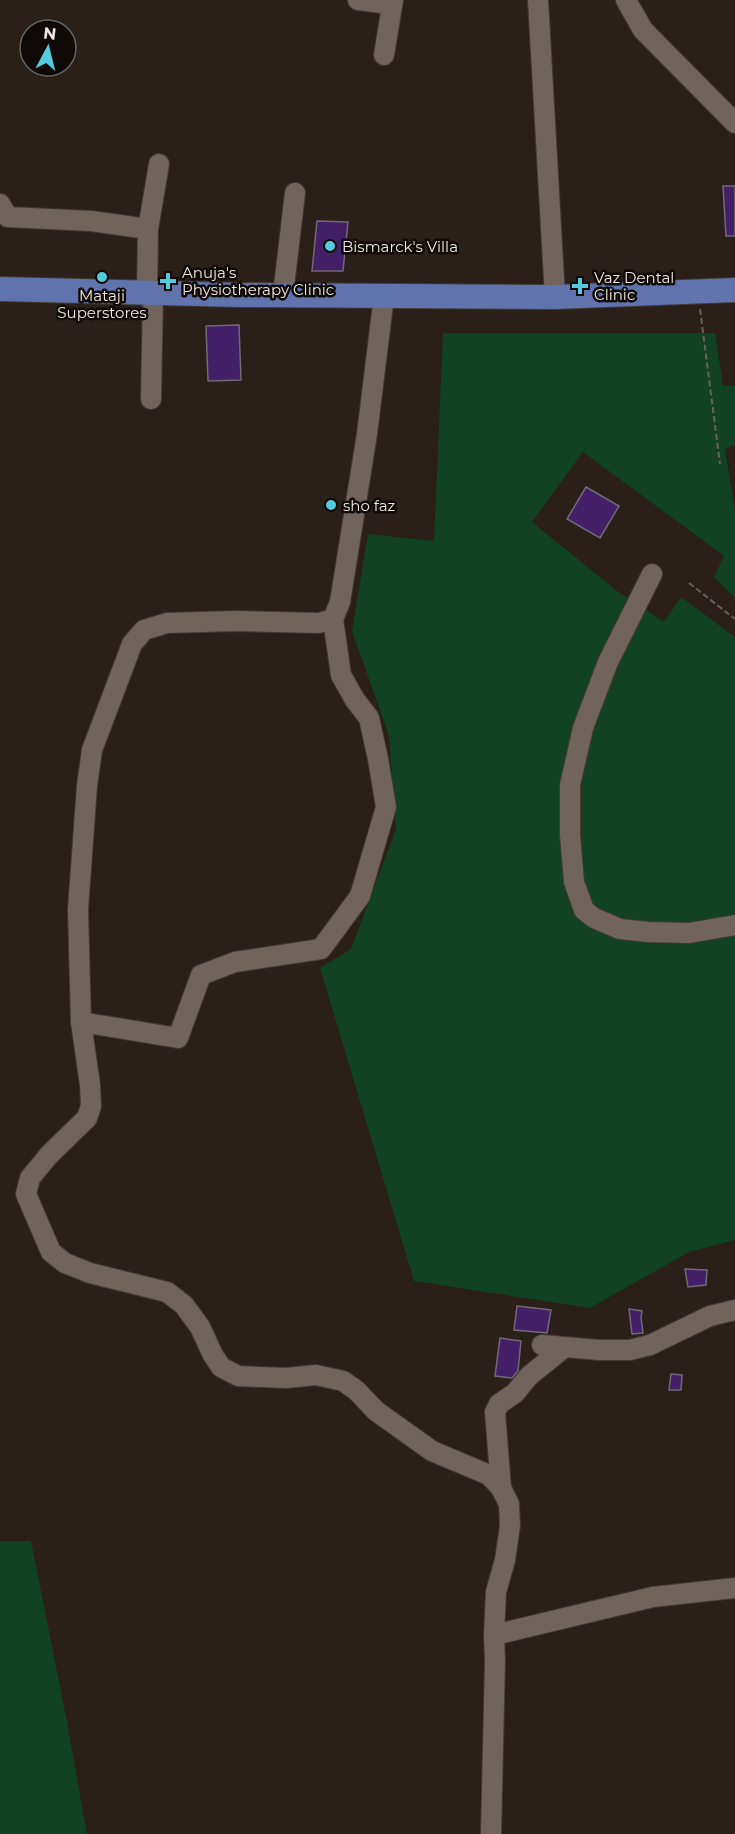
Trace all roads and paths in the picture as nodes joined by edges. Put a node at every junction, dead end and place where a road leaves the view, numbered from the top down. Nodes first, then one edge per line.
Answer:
1 (358, 0) edge
2 (382, 0) edge
3 (393, 0) edge
4 (538, 0) edge
5 (626, 0) edge
6 (384, 55) dead end
7 (735, 123) edge
8 (159, 164) dead end
9 (295, 193) dead end
10 (0, 204) edge
11 (148, 229) junction
12 (0, 289) edge
13 (735, 290) edge
14 (698, 291) junction
15 (150, 293) junction
16 (283, 295) junction
17 (384, 296) junction
18 (555, 297) junction
19 (151, 399) dead end
20 (720, 464) dead end
21 (652, 574) dead end
22 (689, 584) dead end
23 (333, 619) junction
24 (735, 619) edge
25 (735, 925) edge
26 (81, 1022) junction
27 (735, 1310) edge
28 (542, 1345) dead end
29 (565, 1347) junction
30 (501, 1488) junction
31 (735, 1588) edge
32 (494, 1635) junction
33 (491, 1834) edge

1 - 2 street
3 - 6 street
4 - 18 street
5 - 7 street
8 - 11 street
9 - 16 street
10 - 11 street
11 - 15 street
12 - 15 main road
13 - 14 main road
14 - 18 main road
14 - 20 path
15 - 16 main road
15 - 19 street
16 - 17 main road
17 - 18 main road
17 - 23 street
21 - 25 street
22 - 24 path
23 - 26 street
23 - 26 street
26 - 30 street
27 - 29 street
28 - 29 street
29 - 30 street
30 - 32 street
31 - 32 street
32 - 33 street

